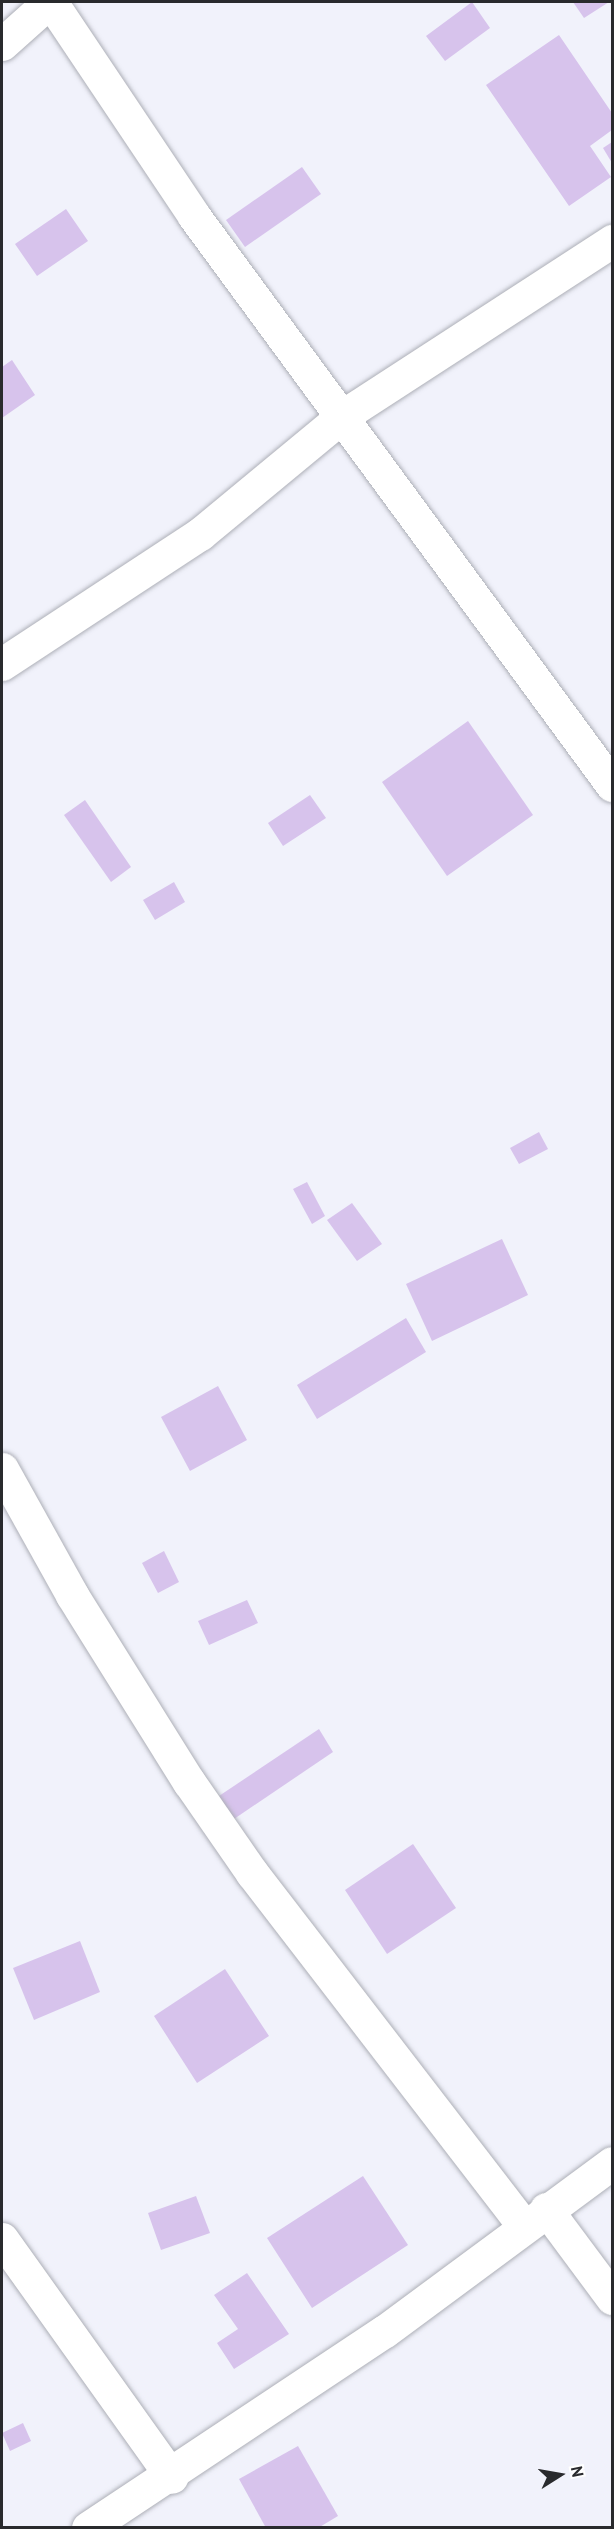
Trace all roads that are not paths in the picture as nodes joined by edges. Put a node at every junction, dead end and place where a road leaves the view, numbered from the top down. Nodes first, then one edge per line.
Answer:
1 (50, 2) edge
2 (2, 44) edge
3 (612, 241) edge
4 (344, 415) junction
5 (2, 664) edge
6 (612, 785) edge
7 (2, 1469) edge
8 (612, 2163) edge
9 (534, 2217) junction
10 (2, 2239) edge
11 (612, 2298) edge
12 (172, 2476) junction
13 (88, 2528) edge

1 - 2 street
1 - 4 street
3 - 4 street
4 - 5 street
4 - 6 street
7 - 9 street
8 - 9 street
9 - 11 street
9 - 12 street
10 - 12 street
12 - 13 street

